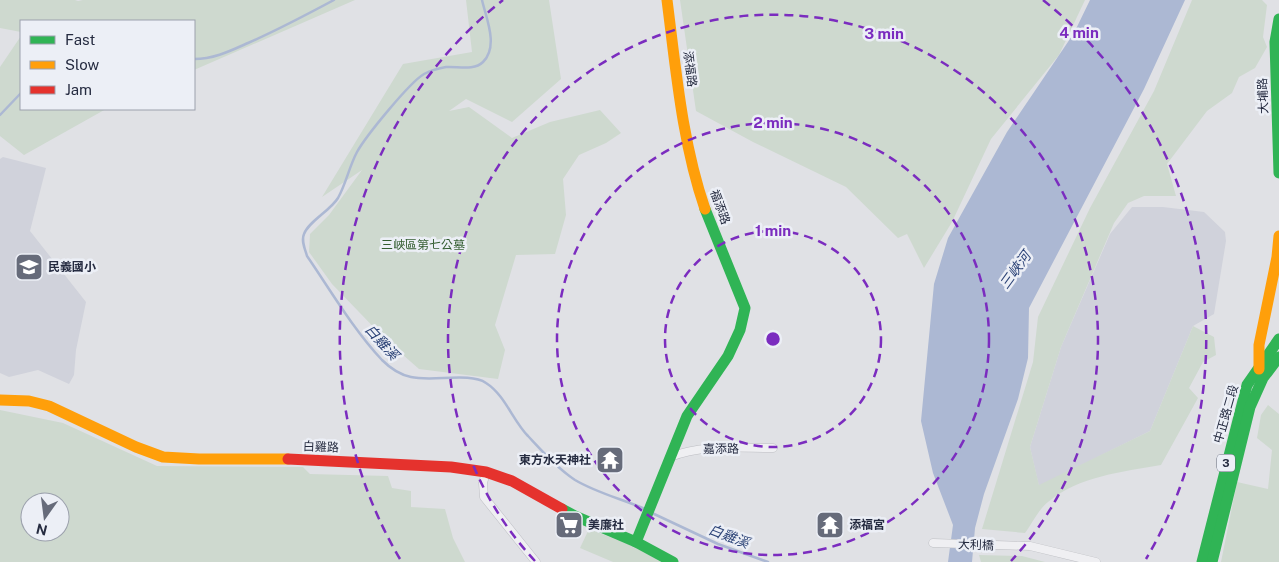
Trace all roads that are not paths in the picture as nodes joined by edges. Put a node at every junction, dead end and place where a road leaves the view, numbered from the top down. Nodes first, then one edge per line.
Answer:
1 (667, 0) edge
2 (1279, 19) edge
3 (1277, 42) edge
4 (686, 142) joint
5 (1279, 173) edge
6 (1279, 236) edge
7 (1279, 339) edge
8 (1279, 357) edge
9 (1258, 367) junction
10 (1263, 378) junction
11 (0, 400) edge
12 (773, 448) dead end
13 (670, 457) junction
14 (486, 472) junction
15 (636, 542) junction
16 (933, 543) dead end
17 (536, 562) edge
18 (674, 562) edge
19 (1096, 562) edge
20 (1202, 562) edge
21 (1212, 562) edge

1 - 4 street, 添福路
2 - 3 street, 大埔路
3 - 5 street, 大埔路
4 - 13 street, 福添路
6 - 9 street
7 - 9 street, 中正路二段 / 3
8 - 10 street, 中正路二段 / 3
9 - 10 street
9 - 20 street, 中正路二段 / 3
10 - 21 street, 中正路二段 / 3
11 - 14 street, 白雞路
12 - 13 street, 嘉添路
13 - 15 street
14 - 15 street, 白雞路
14 - 17 street
15 - 18 street, 白雞路
16 - 19 street, 大利橋

